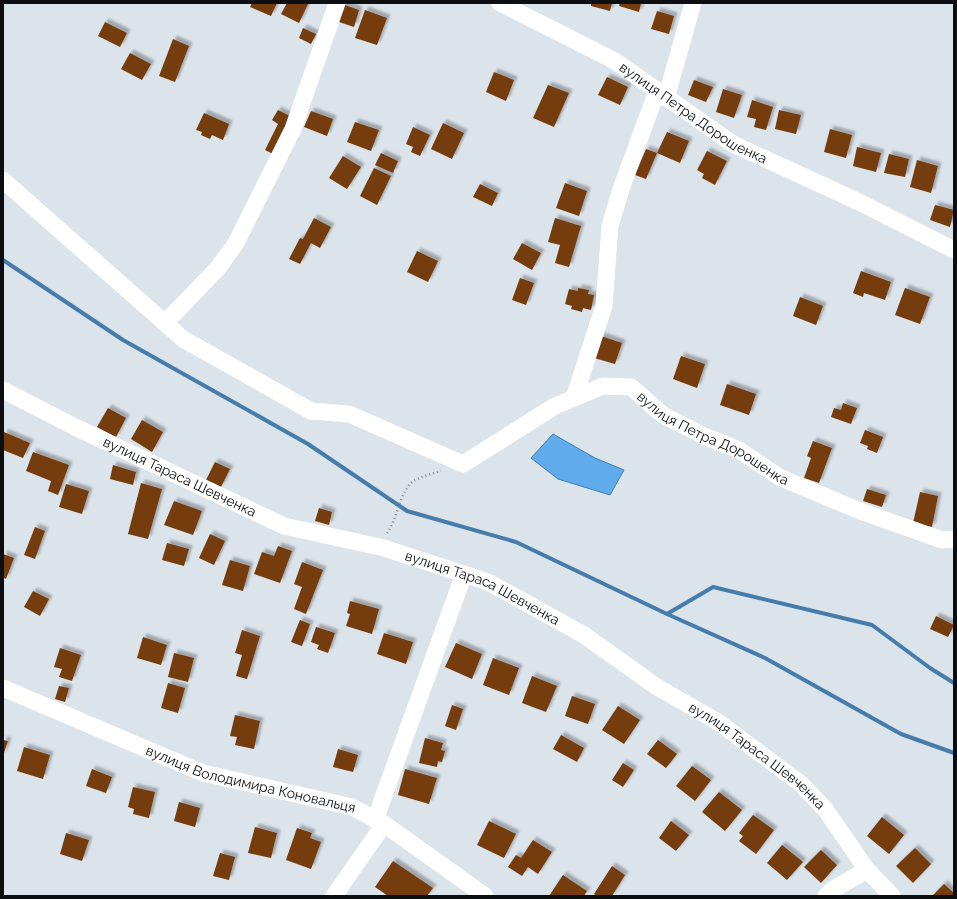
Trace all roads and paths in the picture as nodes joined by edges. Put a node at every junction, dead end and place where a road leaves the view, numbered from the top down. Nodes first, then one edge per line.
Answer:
1 (337, 3) edge
2 (500, 3) edge
3 (693, 3) edge
4 (661, 94) junction
5 (3, 180) edge
6 (954, 250) edge
7 (165, 323) junction
8 (3, 390) edge
9 (574, 398) junction
10 (463, 464) junction
11 (954, 539) edge
12 (374, 546) junction
13 (464, 574) junction
14 (3, 688) edge
15 (380, 822) junction
16 (867, 870) junction
17 (334, 896) edge
18 (486, 896) edge
19 (826, 896) edge
20 (892, 896) edge

1 - 7 street
2 - 4 street, вулиця Петра Дорошенка
3 - 4 street
4 - 6 street, вулиця Петра Дорошенка
4 - 9 street
5 - 7 street
7 - 10 street
8 - 12 street, вулиця Тараса Шевченка
9 - 10 street, вулиця Петра Дорошенка
9 - 11 street, вулиця Петра Дорошенка
10 - 12 path
12 - 13 street, вулиця Тараса Шевченка
13 - 15 street
13 - 16 street, вулиця Тараса Шевченка
14 - 15 street, вулиця Володимира Коновальця
15 - 17 street
15 - 18 street, вулиця Володимира Коновальця
16 - 19 street
16 - 20 street, вулиця Тараса Шевченка

